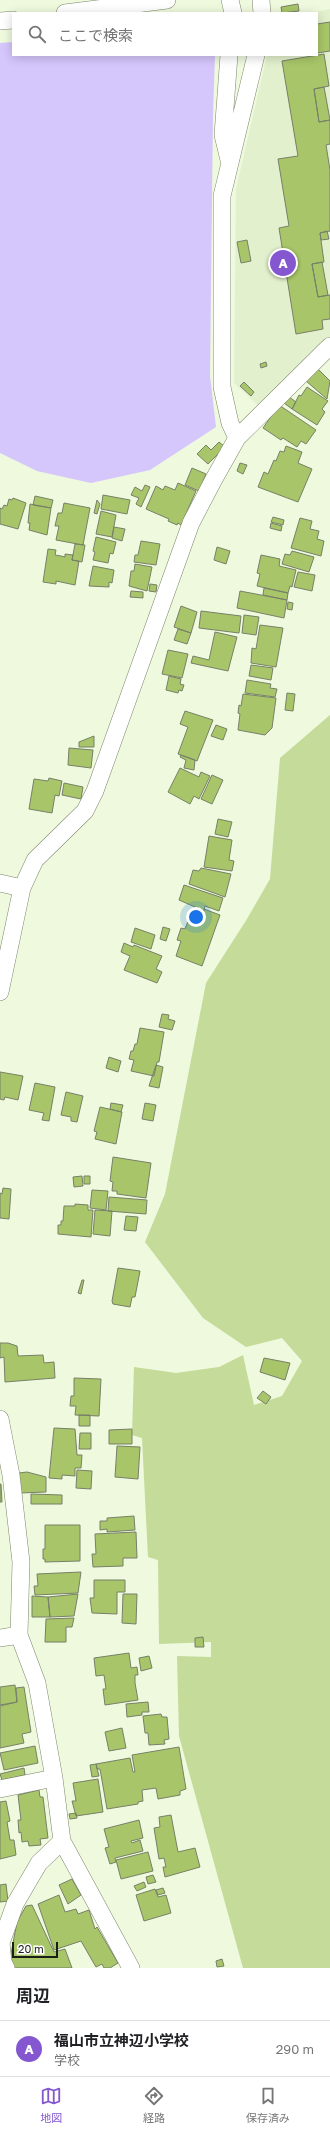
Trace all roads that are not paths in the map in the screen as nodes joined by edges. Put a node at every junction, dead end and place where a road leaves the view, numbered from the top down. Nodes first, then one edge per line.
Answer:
1 (167, 0) edge
2 (230, 0) edge
3 (261, 0) edge
4 (73, 12) edge
5 (233, 12) edge
6 (262, 12) edge
7 (12, 20) edge
8 (0, 21) edge
9 (229, 56) edge
10 (256, 56) edge
11 (230, 162) junction
12 (330, 346) edge
13 (237, 438) junction
14 (0, 883) edge
15 (22, 888) junction
16 (0, 992) edge
17 (0, 1419) edge
18 (19, 1635) junction
19 (0, 1638) edge
20 (54, 1778) junction
21 (0, 1789) edge
22 (62, 1842) junction
23 (6, 1968) edge
24 (131, 1968) edge

1 - 4 street
2 - 5 street
3 - 6 street
7 - 8 street
9 - 11 street
10 - 11 street
11 - 13 street
12 - 13 street
13 - 15 street
14 - 15 street
15 - 16 street
17 - 18 street
18 - 19 street
18 - 20 street
20 - 21 street
20 - 22 street
22 - 23 street
22 - 24 street

